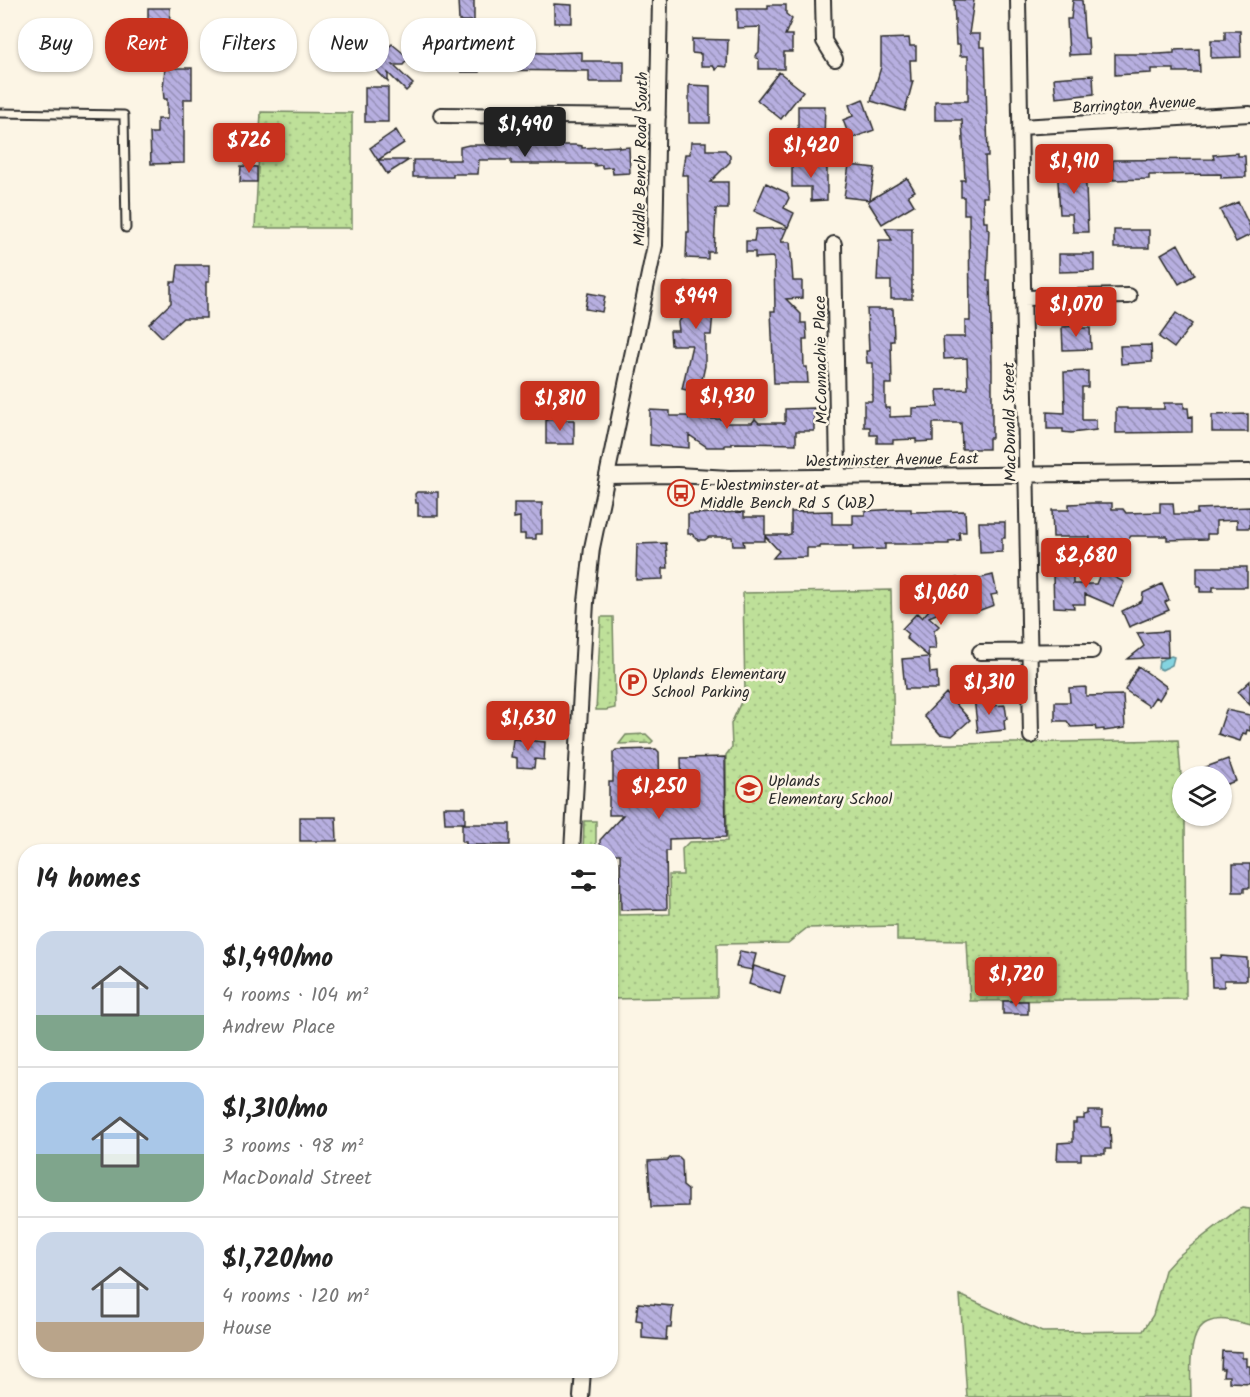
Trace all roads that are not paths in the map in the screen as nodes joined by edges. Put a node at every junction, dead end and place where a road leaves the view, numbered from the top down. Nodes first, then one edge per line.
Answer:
1 (660, 0) edge
2 (823, 0) edge
3 (1018, 0) edge
4 (835, 59) dead end
5 (0, 113) edge
6 (1250, 114) edge
7 (441, 115) dead end
8 (658, 117) junction
9 (1020, 127) junction
10 (126, 228) dead end
11 (834, 244) dead end
12 (1129, 296) dead end
13 (1023, 298) junction
14 (1250, 472) edge
15 (1026, 474) junction
16 (607, 476) junction
17 (838, 476) junction
18 (1030, 651) junction
19 (1092, 651) dead end
20 (980, 652) dead end
21 (1031, 736) dead end
22 (572, 844) edge
23 (583, 1378) edge
24 (581, 1397) edge

1 - 8 street, Middle Bench Road South
2 - 4 street
3 - 9 street, MacDonald Street
5 - 10 lane
6 - 9 street, Barrington Avenue
7 - 8 street
8 - 16 street, Middle Bench Road South
9 - 13 street, MacDonald Street
11 - 17 street, McConnachie Place
12 - 13 street
13 - 15 street, MacDonald Street
14 - 15 street, Westminster Avenue East
15 - 17 street, Westminster Avenue East
15 - 18 street, MacDonald Street
16 - 17 street, Westminster Avenue East
16 - 22 street, Middle Bench Road South
18 - 19 street
18 - 20 street
18 - 21 street, MacDonald Street
23 - 24 street

